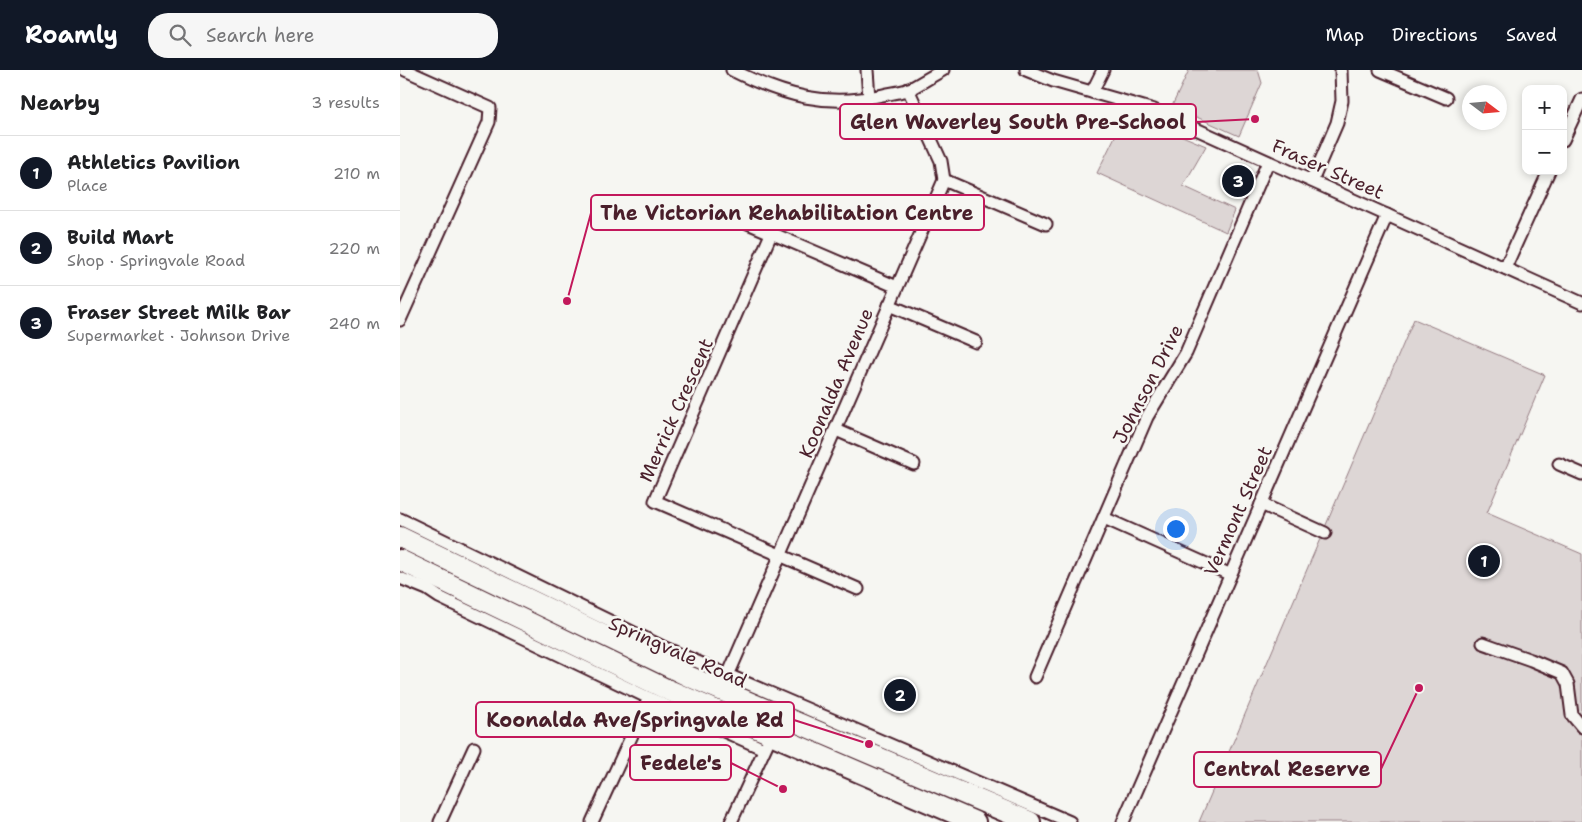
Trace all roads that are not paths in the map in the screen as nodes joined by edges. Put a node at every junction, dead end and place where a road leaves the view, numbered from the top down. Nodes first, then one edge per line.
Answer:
1 (405, 70) edge
2 (732, 70) edge
3 (868, 70) edge
4 (943, 70) edge
5 (1026, 70) edge
6 (1103, 70) edge
7 (1341, 70) edge
8 (1380, 70) edge
9 (908, 89) junction
10 (1092, 92) junction
11 (869, 98) junction
12 (1446, 98) dead end
13 (1582, 99) edge
14 (1567, 131) edge
15 (1268, 162) junction
16 (1547, 175) edge
17 (944, 180) junction
18 (1312, 181) junction
19 (708, 206) dead end
20 (1387, 215) junction
21 (1046, 224) dead end
22 (771, 234) junction
23 (1505, 268) junction
24 (897, 287) junction
25 (1582, 303) edge
26 (889, 305) junction
27 (400, 320) edge
28 (976, 342) dead end
29 (836, 430) junction
30 (914, 464) dead end
31 (1559, 464) dead end
32 (1582, 474) edge
33 (1261, 504) junction
34 (1104, 518) junction
35 (400, 519) edge
36 (1325, 532) dead end
37 (400, 537) edge
38 (418, 546) junction
39 (448, 551) junction
40 (780, 557) junction
41 (402, 573) edge
42 (1229, 574) junction
43 (858, 590) dead end
44 (1483, 643) dead end
45 (1035, 677) dead end
46 (725, 682) junction
47 (648, 698) junction
48 (780, 715) junction
49 (1582, 727) edge
50 (768, 742) junction
51 (474, 748) dead end
52 (440, 822) edge
53 (592, 822) edge
54 (731, 822) edge
55 (975, 822) edge
56 (1030, 822) edge
57 (1070, 822) edge
58 (1122, 822) edge

1 - 27 street
2 - 11 street
3 - 11 street
4 - 9 street
5 - 10 street, Fraser Street
6 - 10 street
7 - 18 street
8 - 12 street
9 - 11 street
9 - 17 street
10 - 15 street, Fraser Street
13 - 14 street
15 - 18 street, Fraser Street
15 - 34 street, Johnson Drive
16 - 23 street
17 - 21 street
17 - 24 street, Koonalda Avenue
18 - 20 street, Fraser Street
19 - 22 street
20 - 23 street, Fraser Street
20 - 33 street, Vermont Street
22 - 24 street
22 - 40 street, Merrick Crescent
23 - 25 street, Fraser Street
24 - 26 street, Koonalda Avenue
26 - 28 street
26 - 29 street, Koonalda Avenue
29 - 30 street
29 - 40 street, Koonalda Avenue
31 - 32 street
33 - 36 street
33 - 42 street, Vermont Street
34 - 42 street
34 - 45 street, Johnson Drive
35 - 39 street, Springvale Road
37 - 38 highway, Springvale Road
38 - 39 highway, Springvale Road
38 - 41 street
39 - 46 highway, Springvale Road
40 - 43 street
40 - 46 street, Koonalda Avenue
41 - 47 street, Springvale Road
41 - 50 highway, Springvale Road
42 - 58 street, Vermont Street
44 - 49 street
46 - 48 highway, Springvale Road
46 - 57 street, Springvale Road
47 - 50 street, Springvale Road
47 - 53 street
48 - 50 street
48 - 56 highway, Springvale Road
50 - 54 street
50 - 55 highway, Springvale Road
51 - 52 street

